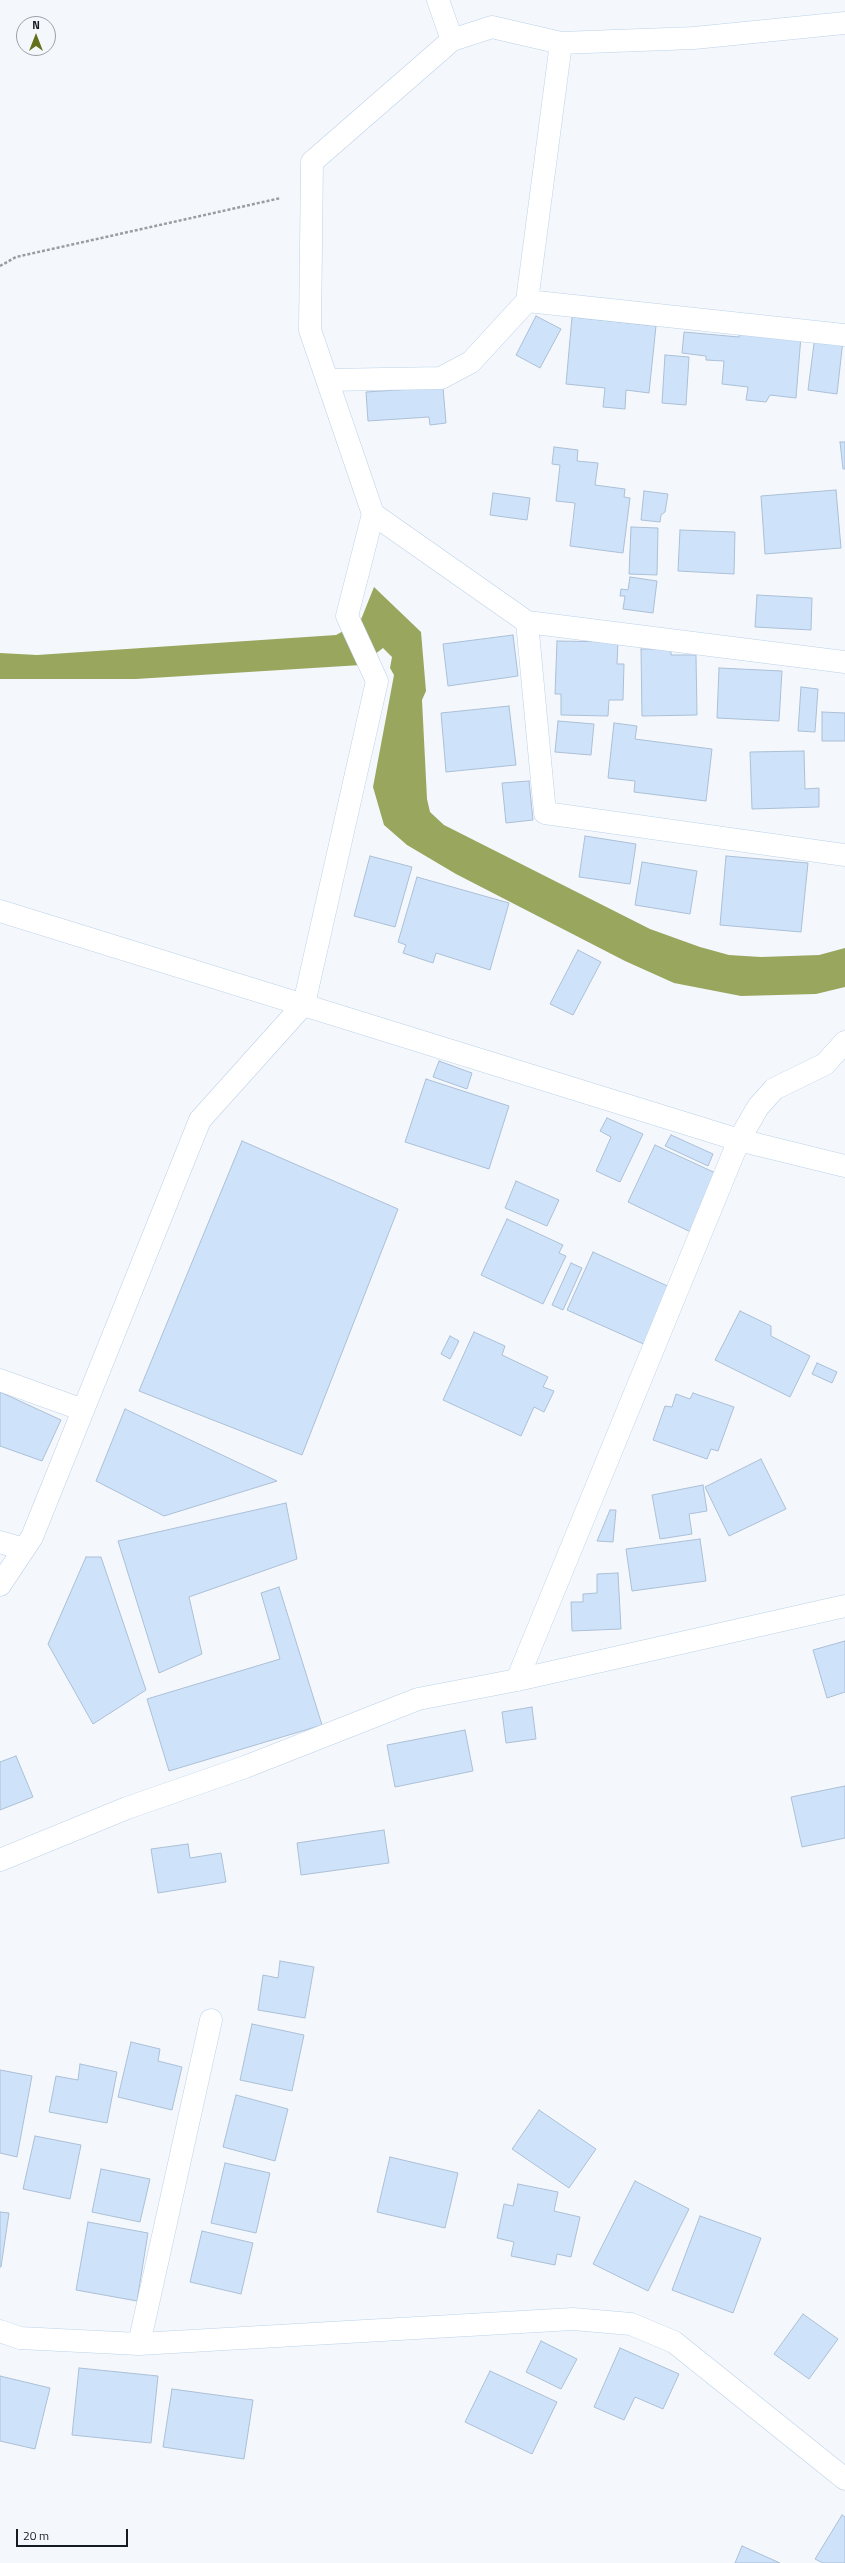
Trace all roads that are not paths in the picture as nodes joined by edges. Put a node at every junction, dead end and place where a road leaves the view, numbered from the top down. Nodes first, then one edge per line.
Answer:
1 (438, 0) edge
2 (845, 23) edge
3 (452, 40) junction
4 (561, 43) junction
5 (526, 301) junction
6 (845, 335) edge
7 (327, 380) junction
8 (373, 514) junction
9 (526, 622) junction
10 (845, 662) edge
11 (845, 855) edge
12 (0, 911) edge
13 (304, 1004) junction
14 (845, 1042) edge
15 (739, 1140) junction
16 (845, 1166) edge
17 (0, 1380) edge
18 (83, 1410) junction
19 (0, 1542) edge
20 (24, 1548) junction
21 (0, 1585) edge
22 (845, 1606) edge
23 (517, 1680) junction
24 (0, 1860) edge
25 (211, 2020) dead end
26 (0, 2331) edge
27 (139, 2344) junction
28 (845, 2480) edge

1 - 3 street
2 - 4 street
3 - 4 street
3 - 7 street
4 - 5 street
5 - 6 street
5 - 7 street
7 - 8 street
8 - 9 street
8 - 13 street
9 - 10 street
9 - 11 street
12 - 13 street
13 - 15 street
13 - 18 street
14 - 15 street
15 - 16 street
15 - 23 street
17 - 18 street
18 - 20 street
19 - 20 street
20 - 21 street
22 - 23 street
23 - 24 street
25 - 27 street
26 - 27 street
27 - 28 street

